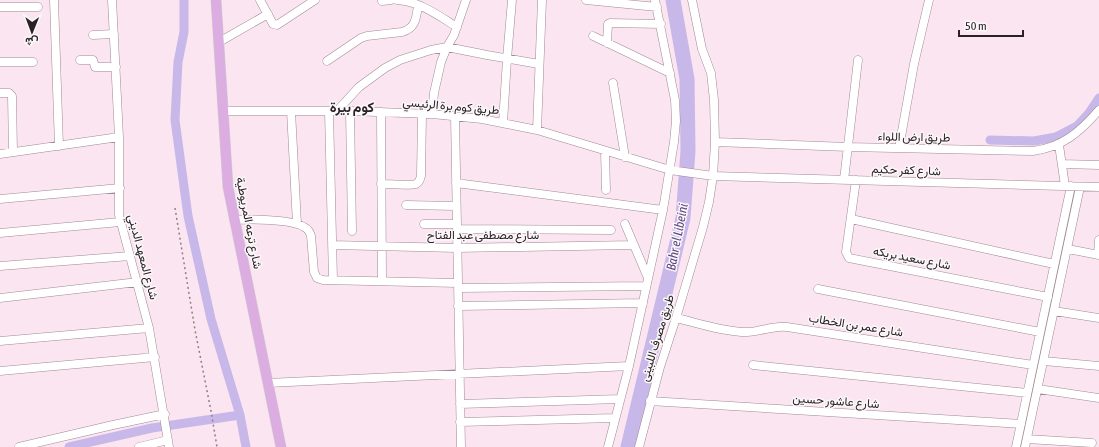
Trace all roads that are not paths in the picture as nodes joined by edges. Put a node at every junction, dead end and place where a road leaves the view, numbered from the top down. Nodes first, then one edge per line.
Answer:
1 (54, 0) edge
2 (112, 0) edge
3 (216, 0) edge
4 (315, 0) edge
5 (391, 0) edge
6 (397, 0) edge
7 (466, 0) edge
8 (512, 0) edge
9 (542, 0) edge
10 (586, 0) edge
11 (692, 0) edge
12 (929, 0) edge
13 (262, 1) edge
14 (382, 2) dead end
15 (656, 4) edge
16 (418, 6) junction
17 (0, 7) edge
18 (38, 7) dead end
19 (268, 14) junction
20 (661, 24) junction
21 (457, 27) junction
22 (114, 34) junction
23 (93, 35) dead end
24 (593, 36) dead end
25 (219, 42) junction
26 (607, 43) junction
27 (447, 47) junction
28 (507, 59) junction
29 (80, 60) dead end
30 (858, 60) dead end
31 (327, 61) dead end
32 (0, 62) edge
33 (34, 62) dead end
34 (539, 64) junction
35 (116, 67) junction
36 (670, 72) junction
37 (613, 83) dead end
38 (0, 93) edge
39 (290, 110) junction
40 (1099, 110) edge
41 (223, 111) junction
42 (333, 111) junction
43 (350, 111) junction
44 (381, 112) junction
45 (422, 114) junction
46 (432, 114) junction
47 (455, 116) junction
48 (503, 123) junction
49 (537, 130) junction
50 (119, 137) junction
51 (714, 142) junction
52 (1059, 145) junction
53 (59, 146) junction
54 (848, 147) junction
55 (899, 148) junction
56 (605, 151) junction
57 (13, 152) junction
58 (0, 154) edge
59 (625, 157) junction
60 (1062, 164) junction
61 (1099, 165) edge
62 (670, 170) junction
63 (713, 176) junction
64 (844, 180) junction
65 (856, 180) junction
66 (456, 183) junction
67 (381, 184) junction
68 (1068, 186) junction
69 (1080, 187) junction
70 (1099, 187) edge
71 (120, 188) junction
72 (606, 190) dead end
73 (0, 199) edge
74 (406, 205) dead end
75 (456, 206) junction
76 (663, 210) junction
77 (851, 219) junction
78 (234, 220) junction
79 (120, 222) junction
80 (297, 224) junction
81 (424, 224) dead end
82 (625, 224) dead end
83 (457, 227) junction
84 (611, 230) dead end
85 (352, 231) dead end
86 (0, 233) edge
87 (1099, 240) edge
88 (332, 245) junction
89 (633, 245) junction
90 (382, 246) junction
91 (457, 248) junction
92 (1068, 249) junction
93 (1098, 255) edge
94 (130, 256) junction
95 (1054, 264) junction
96 (0, 266) edge
97 (333, 280) junction
98 (382, 281) junction
99 (138, 282) junction
100 (647, 282) junction
101 (458, 286) junction
102 (818, 290) dead end
103 (0, 298) edge
104 (1048, 298) junction
105 (643, 303) junction
106 (458, 306) junction
107 (1054, 311) junction
108 (676, 318) junction
109 (1099, 318) edge
110 (149, 328) junction
111 (1040, 332) junction
112 (0, 341) edge
113 (154, 357) junction
114 (1044, 361) junction
115 (753, 365) dead end
116 (1033, 365) junction
117 (629, 366) junction
118 (1099, 366) edge
119 (0, 371) edge
120 (459, 373) junction
121 (268, 383) junction
122 (1038, 389) junction
123 (1027, 393) junction
124 (1099, 398) edge
125 (620, 399) junction
126 (650, 401) junction
127 (460, 404) junction
128 (165, 414) junction
129 (615, 418) junction
130 (460, 422) junction
131 (1021, 424) junction
132 (169, 443) edge
133 (1026, 443) edge
134 (1092, 443) dead end
135 (1079, 444) edge
136 (19, 447) edge
137 (139, 447) edge
138 (281, 447) edge
139 (461, 447) edge
140 (608, 447) edge
141 (639, 447) edge
142 (1016, 447) edge

1 - 53 street
2 - 22 street, شارع المعهد الديني
3 - 25 main road, شارع ترعه المريوطية
4 - 19 street
5 - 14 street
6 - 16 street
7 - 21 street
8 - 28 street
9 - 34 street
10 - 15 street
11 - 51 street, طريق مصرف اللبينى
12 - 55 street
13 - 19 street
15 - 20 street, طريق مصرف اللبينى
16 - 21 street
16 - 31 street
17 - 18 street
19 - 25 street
20 - 26 street
20 - 36 street, طريق مصرف اللبينى
21 - 27 street
22 - 23 street
22 - 35 street, شارع المعهد الديني
24 - 26 street
25 - 41 main road, شارع ترعه المريوطية
26 - 36 street
27 - 28 street
27 - 42 street
27 - 46 street
28 - 34 street
28 - 48 street
29 - 35 street
30 - 54 street
32 - 33 street
34 - 49 street
35 - 50 street, شارع المعهد الديني
36 - 62 street, طريق مصرف اللبينى
37 - 59 street
38 - 57 street
39 - 41 street, طريق كوم برة الرئيسي
39 - 42 street, طريق كوم برة الرئيسي
39 - 80 street
40 - 52 street, طريق ارض اللواء
41 - 78 main road, شارع ترعه المريوطية
42 - 43 street, طريق كوم برة الرئيسي
42 - 88 street
43 - 44 street, طريق كوم برة الرئيسي
43 - 85 street
44 - 45 street, طريق كوم برة الرئيسي
44 - 67 street
45 - 46 street, طريق كوم برة الرئيسي
45 - 67 street
46 - 47 street, طريق كوم برة الرئيسي
47 - 48 street, طريق كوم برة الرئيسي
47 - 66 street
48 - 49 street, طريق كوم برة الرئيسي
49 - 56 street, طريق كوم برة الرئيسي
50 - 53 street
50 - 71 street, شارع المعهد الديني
51 - 54 street, طريق ارض اللواء
51 - 63 street, طريق مصرف اللبينى
52 - 55 street, طريق ارض اللواء
52 - 60 street
53 - 57 street
54 - 55 street, طريق ارض اللواء
54 - 64 street
56 - 59 street, طريق كوم برة الرئيسي
56 - 72 street
57 - 58 street
59 - 62 street, طريق كوم برة الرئيسي
60 - 61 street
60 - 68 street
62 - 63 street, طريق كوم برة الرئيسي
62 - 76 street, طريق مصرف اللبينى
63 - 64 street, شارع كفر حكيم
63 - 108 street, طريق مصرف اللبينى
64 - 65 street, شارع كفر حكيم
65 - 68 street, شارع كفر حكيم
65 - 77 street, شارع سعيد بريكه
66 - 75 street
66 - 76 street
67 - 90 street
68 - 69 street, شارع كفر حكيم
68 - 95 street
69 - 70 street, شارع كفر حكيم
69 - 92 street
71 - 73 street
71 - 79 street, شارع المعهد الديني
74 - 75 street
75 - 83 street
76 - 100 street, طريق مصرف اللبينى
77 - 95 street
77 - 104 street, شارع سعيد بريكه
78 - 80 street
78 - 121 main road, شارع ترعه المريوطية
79 - 86 street
79 - 94 street, شارع المعهد الديني
80 - 97 street
81 - 83 street
82 - 89 street
83 - 84 street
83 - 91 street
87 - 93 street
88 - 90 street, شارع مصطفى عبد الفتاح
88 - 97 street
89 - 91 street, شارع مصطفى عبد الفتاح
89 - 100 street
90 - 91 street, شارع مصطفى عبد الفتاح
90 - 98 street
91 - 101 street
92 - 93 street
92 - 107 street
94 - 96 street
94 - 99 street, شارع المعهد الديني
95 - 104 street
97 - 98 street
98 - 101 street
99 - 103 street
99 - 110 street, شارع المعهد الديني
100 - 101 street
100 - 105 street, طريق مصرف اللبينى
101 - 106 street
102 - 111 street
104 - 111 street
105 - 106 street
105 - 117 street, طريق مصرف اللبينى
106 - 120 street
107 - 109 street
107 - 114 street
108 - 116 street, شارع عمر بن الخطاب
108 - 126 street, طريق مصرف اللبينى
110 - 112 street
110 - 113 street, شارع المعهد الديني
111 - 116 street
113 - 119 street
113 - 128 street, شارع المعهد الديني
114 - 118 street
114 - 122 street
115 - 123 street
116 - 123 street
117 - 120 street
117 - 125 street, طريق مصرف اللبينى
120 - 121 street
120 - 127 street
121 - 138 main road, شارع ترعه المريوطية
122 - 124 street
122 - 133 street
123 - 131 street
125 - 127 street
125 - 129 street, طريق مصرف اللبينى
126 - 131 street, شارع عاشور حسين
126 - 141 street, طريق مصرف اللبينى
127 - 130 street
128 - 132 street, شارع المعهد الديني
128 - 136 street
129 - 130 street
129 - 140 street, طريق مصرف اللبينى
130 - 139 street
131 - 142 street
132 - 137 street
133 - 135 street
134 - 135 street

